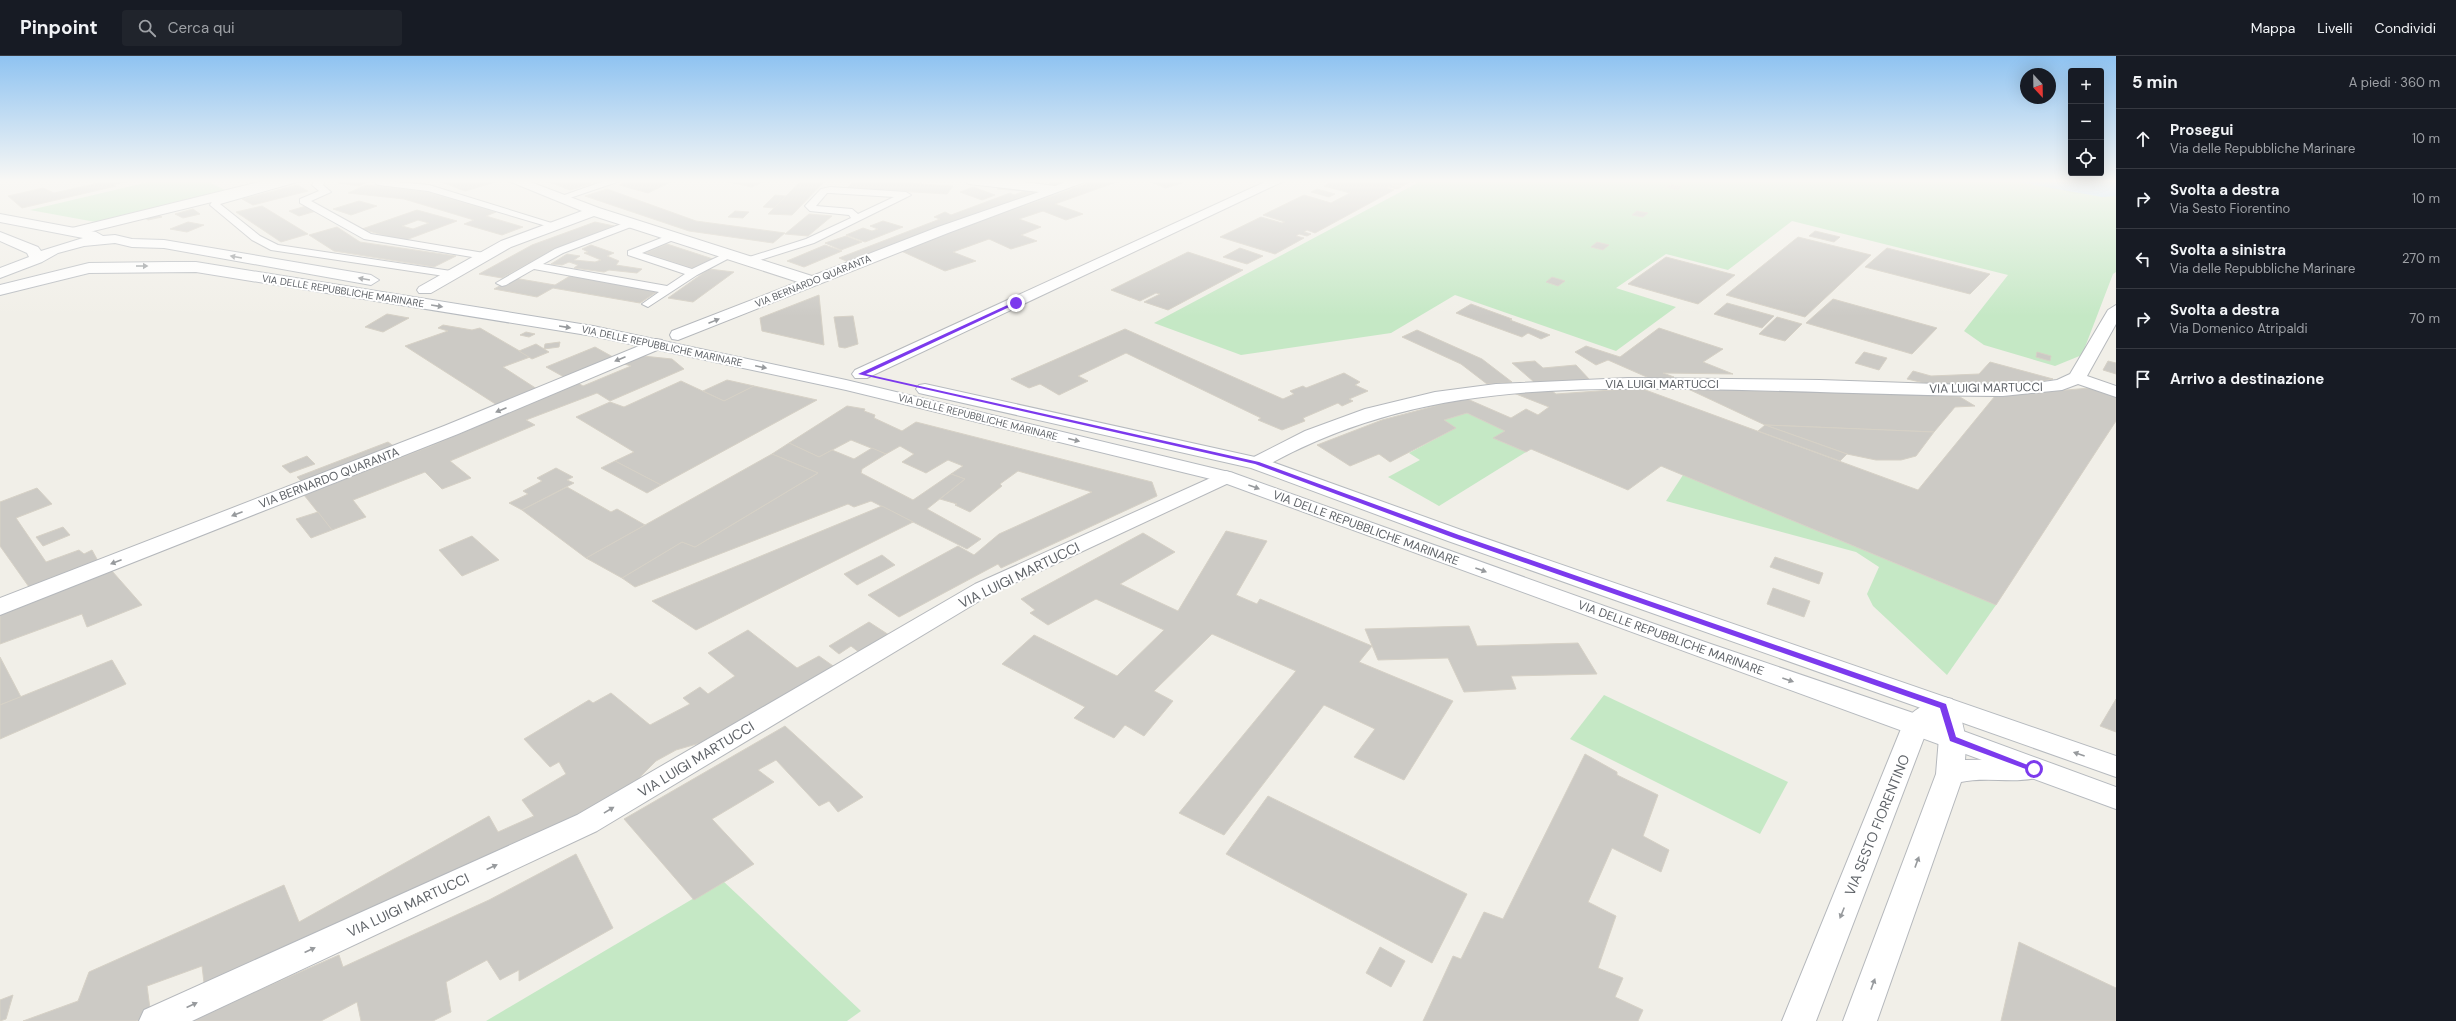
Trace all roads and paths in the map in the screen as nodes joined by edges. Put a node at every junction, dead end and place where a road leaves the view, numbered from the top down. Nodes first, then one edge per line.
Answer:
1 (42, 225) edge
2 (101, 225) edge
3 (240, 225) edge
4 (346, 225) edge
5 (553, 225) edge
6 (627, 225) edge
7 (639, 225) edge
8 (844, 225) edge
9 (960, 225) edge
10 (1184, 225) edge
11 (77, 231) junction
12 (0, 236) edge
13 (674, 236) junction
14 (104, 239) junction
15 (132, 243) junction
16 (732, 254) junction
17 (484, 256) junction
18 (37, 259) junction
19 (750, 260) junction
20 (532, 266) junction
21 (89, 268) junction
22 (0, 273) edge
23 (693, 273) junction
24 (451, 274) junction
25 (811, 281) junction
26 (502, 283) dead end
27 (0, 290) edge
28 (425, 290) junction
29 (669, 290) junction
30 (648, 304) dead end
31 (2116, 310) edge
32 (678, 335) junction
33 (656, 344) junction
34 (2077, 378) junction
35 (853, 380) junction
36 (2116, 392) edge
37 (1257, 463) junction
38 (1226, 477) junction
39 (0, 607) edge
40 (1943, 706) junction
41 (1916, 724) junction
42 (1953, 738) junction
43 (2116, 767) edge
44 (2034, 769) junction
45 (1950, 774) junction
46 (2116, 798) edge
47 (156, 1021) edge
48 (1799, 1021) edge
49 (1860, 1021) edge

1 - 11 street
2 - 11 street
3 - 24 lane
4 - 17 lane
5 - 17 street
6 - 20 lane
7 - 13 street
8 - 19 lane
9 - 25 street, VIA BERNARDO QUARANTA
10 - 35 street
11 - 14 street
12 - 18 street
13 - 16 street
13 - 23 lane
14 - 15 street, VIA DELLE REPUBBLICHE MARINARE
14 - 18 street
15 - 21 street
28 -> 15 street, VIA DELLE REPUBBLICHE MARINARE
16 - 19 street
16 - 23 lane
17 - 24 street
18 - 21 street
18 - 22 street
19 - 25 street
20 - 26 lane
20 - 29 lane
21 - 27 street
21 -> 33 street, VIA DELLE REPUBBLICHE MARINARE
23 - 29 lane
24 - 28 street
32 -> 25 street, VIA BERNARDO QUARANTA
28 - 32 street, VIA DELLE REPUBBLICHE MARINARE
29 - 30 lane
31 - 34 street
32 - 33 street, VIA BERNARDO QUARANTA
32 - 35 street, VIA DELLE REPUBBLICHE MARINARE
33 -> 35 street, VIA DELLE REPUBBLICHE MARINARE
33 -> 39 street, VIA BERNARDO QUARANTA
34 - 36 street
34 - 37 street, VIA LUIGI MARTUCCI
35 - 37 street, VIA DELLE REPUBBLICHE MARINARE
35 -> 38 street, VIA DELLE REPUBBLICHE MARINARE
37 - 38 street
37 - 40 street, VIA DELLE REPUBBLICHE MARINARE
38 -> 41 street, VIA DELLE REPUBBLICHE MARINARE
47 -> 38 street, VIA LUIGI MARTUCCI
40 - 41 street
40 - 42 street
43 -> 40 street, VIA DELLE REPUBBLICHE MARINARE
41 - 42 street, VIA DELLE REPUBBLICHE MARINARE
41 -> 48 street, VIA SESTO FIORENTINO
42 - 44 street, VIA DELLE REPUBBLICHE MARINARE
42 - 45 street
44 - 45 street
44 - 46 street, VIA DELLE REPUBBLICHE MARINARE
49 -> 45 street

